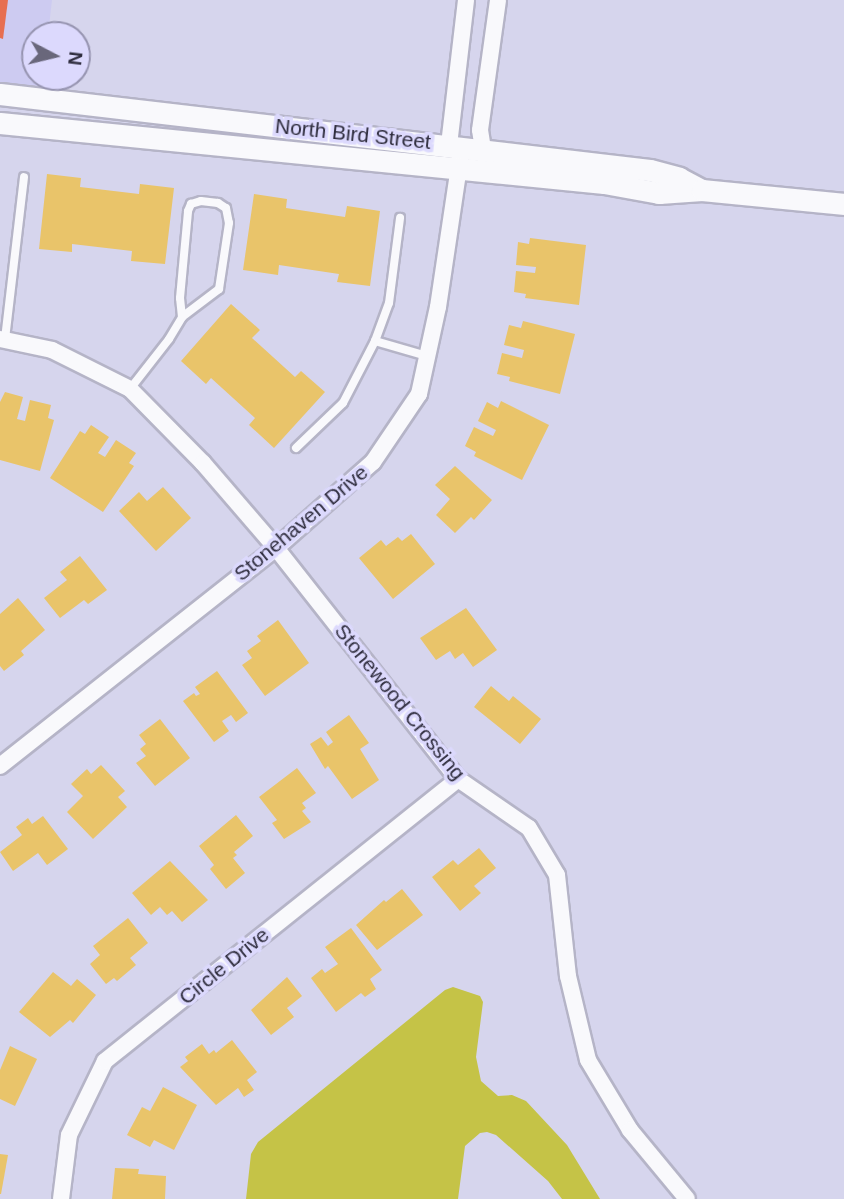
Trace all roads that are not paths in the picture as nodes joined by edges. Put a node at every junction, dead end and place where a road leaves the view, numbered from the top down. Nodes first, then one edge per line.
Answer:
1 (466, 0) edge
2 (498, 0) edge
3 (0, 94) edge
4 (0, 123) edge
5 (454, 145) junction
6 (483, 149) junction
7 (460, 170) junction
8 (24, 177) dead end
9 (702, 190) junction
10 (844, 204) edge
11 (400, 218) dead end
12 (182, 317) junction
13 (2, 339) edge
14 (375, 341) junction
15 (427, 356) junction
16 (130, 389) junction
17 (296, 448) dead end
18 (276, 548) junction
19 (0, 766) edge
20 (458, 779) junction
21 (61, 1199) edge
22 (687, 1199) edge

1 - 5 street, Stonehaven Drive
2 - 6 street
3 - 5 street, North Bird Street
4 - 7 street, North Bird Street
5 - 6 street, North Bird Street
5 - 7 street, Stonehaven Drive
6 - 9 street, North Bird Street
7 - 9 street, North Bird Street
7 - 15 street, Stonehaven Drive
8 - 13 lane
9 - 10 street, North Bird Street
11 - 14 lane
12 - 12 lane
12 - 16 lane
13 - 16 street, Stonewood Crossing
14 - 15 lane
14 - 17 lane
15 - 18 street, Stonehaven Drive
16 - 18 street, Stonewood Crossing
18 - 19 street, Stonehaven Drive
18 - 20 street, Stonewood Crossing
20 - 21 street, Circle Drive
20 - 22 street, Stonewood Crossing

